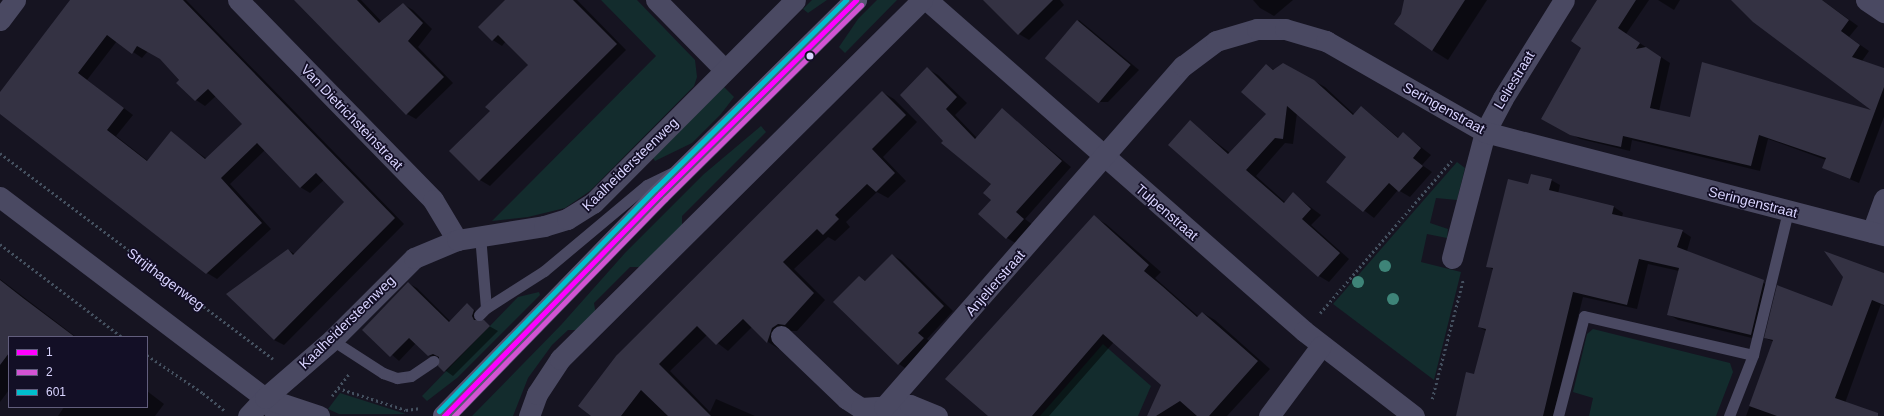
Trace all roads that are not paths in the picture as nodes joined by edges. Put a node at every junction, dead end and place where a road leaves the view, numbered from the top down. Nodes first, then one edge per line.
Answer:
1 (15, 0) edge
2 (238, 0) edge
3 (656, 0) edge
4 (795, 0) edge
5 (856, 0) edge
6 (922, 0) edge
7 (927, 0) edge
8 (1564, 0) edge
9 (1866, 0) edge
10 (1884, 12) edge
11 (0, 20) edge
12 (725, 70) junction
13 (1486, 132) junction
14 (1104, 157) junction
15 (690, 164) junction
16 (0, 197) edge
17 (1884, 199) edge
18 (1788, 211) junction
19 (1878, 233) edge
20 (480, 235) junction
21 (457, 240) junction
22 (1452, 258) road end
23 (780, 336) dead end
24 (332, 340) junction
25 (1321, 346) junction
26 (1753, 355) junction
27 (433, 361) dead end
28 (265, 398) junction
29 (884, 407) junction
30 (434, 414) edge
31 (318, 415) edge
32 (248, 416) edge
33 (278, 416) edge
34 (529, 416) edge
35 (937, 416) edge
36 (1269, 416) edge
37 (1414, 416) edge
38 (1558, 416) edge
39 (1729, 416) edge

1 - 11 street
2 - 21 street, Van Dietrichsteinstraat
3 - 12 street
4 - 12 street, Kaalheidersteenweg
5 - 15 street
6 - 34 street
7 - 14 street, Tulpenstraat
8 - 13 street, Leliestraat
9 - 10 street
12 - 20 street, Kaalheidersteenweg
13 - 14 street, Seringenstraat
13 - 18 street, Seringenstraat
13 - 22 street, Leliestraat
14 - 25 street, Tulpenstraat
14 - 29 street, Anjelierstraat
15 - 20 lane
15 - 30 street
16 - 28 street
17 - 19 street
18 - 19 street, Seringenstraat
18 - 26 lane
20 - 21 street, Kaalheidersteenweg
21 - 24 street, Kaalheidersteenweg
23 - 29 street
24 - 27 lane
24 - 28 street, Kaalheidersteenweg
25 - 36 street
25 - 37 street, Tulpenstraat
26 - 38 lane
26 - 39 lane
28 - 31 street
28 - 32 street, Kaalheidersteenweg
28 - 33 street
29 - 35 street

